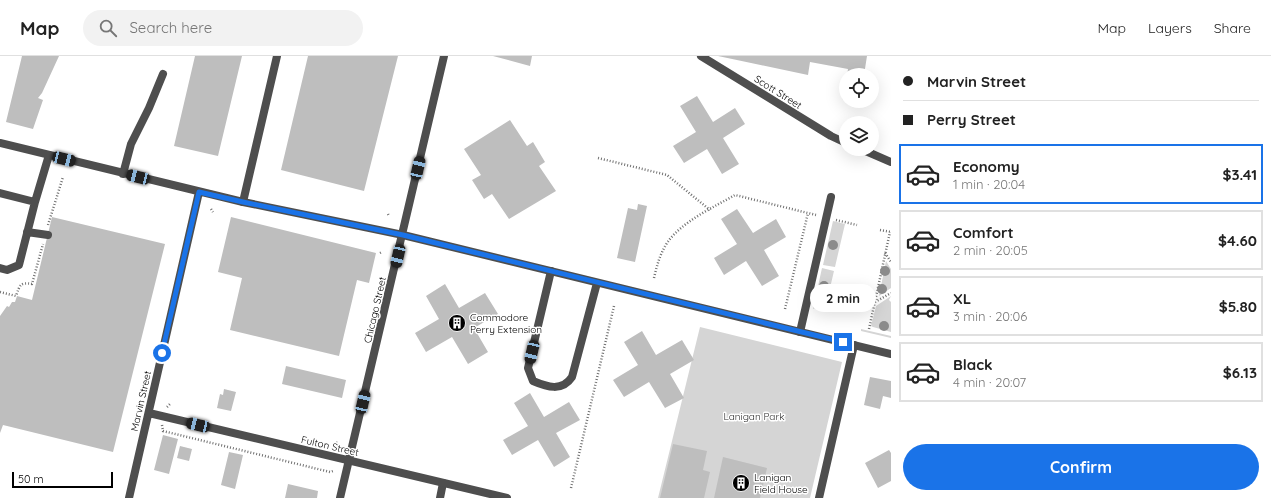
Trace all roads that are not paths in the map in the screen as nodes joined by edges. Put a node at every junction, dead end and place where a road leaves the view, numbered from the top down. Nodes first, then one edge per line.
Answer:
1 (276, 56) edge
2 (444, 56) edge
3 (701, 56) edge
4 (163, 74) dead end
5 (839, 140) edge
6 (0, 143) edge
7 (49, 155) junction
8 (879, 156) edge
9 (890, 160) edge
10 (122, 174) junction
11 (199, 192) junction
12 (0, 193) edge
13 (831, 197) dead end
14 (35, 202) junction
15 (243, 202) junction
16 (27, 232) junction
17 (48, 235) dead end
18 (403, 235) junction
19 (0, 268) edge
20 (551, 272) junction
21 (597, 283) junction
22 (800, 332) junction
23 (854, 345) junction
24 (891, 354) edge
25 (149, 413) junction
26 (349, 460) junction
27 (443, 483) junction
28 (128, 498) edge
29 (340, 498) edge
30 (440, 498) edge
31 (507, 498) edge
32 (819, 498) edge

1 - 15 street
2 - 18 street, Chicago Street
3 - 5 street, Scott Street
4 - 10 street
6 - 7 street
7 - 10 street
7 - 14 street
8 - 9 street
10 - 11 street
11 - 15 street
11 - 25 street, Marvin Street
12 - 14 street
13 - 22 street
14 - 16 street
15 - 18 street
16 - 17 street
16 - 19 street
18 - 20 street
18 - 26 street, Chicago Street
20 - 21 street
20 - 21 street
21 - 22 street
22 - 23 street
23 - 24 street
23 - 32 street
25 - 26 street, Fulton Street
25 - 28 street, Marvin Street
26 - 27 street, Fulton Street
26 - 29 street, Chicago Street
27 - 30 street
27 - 31 street, Fulton Street

